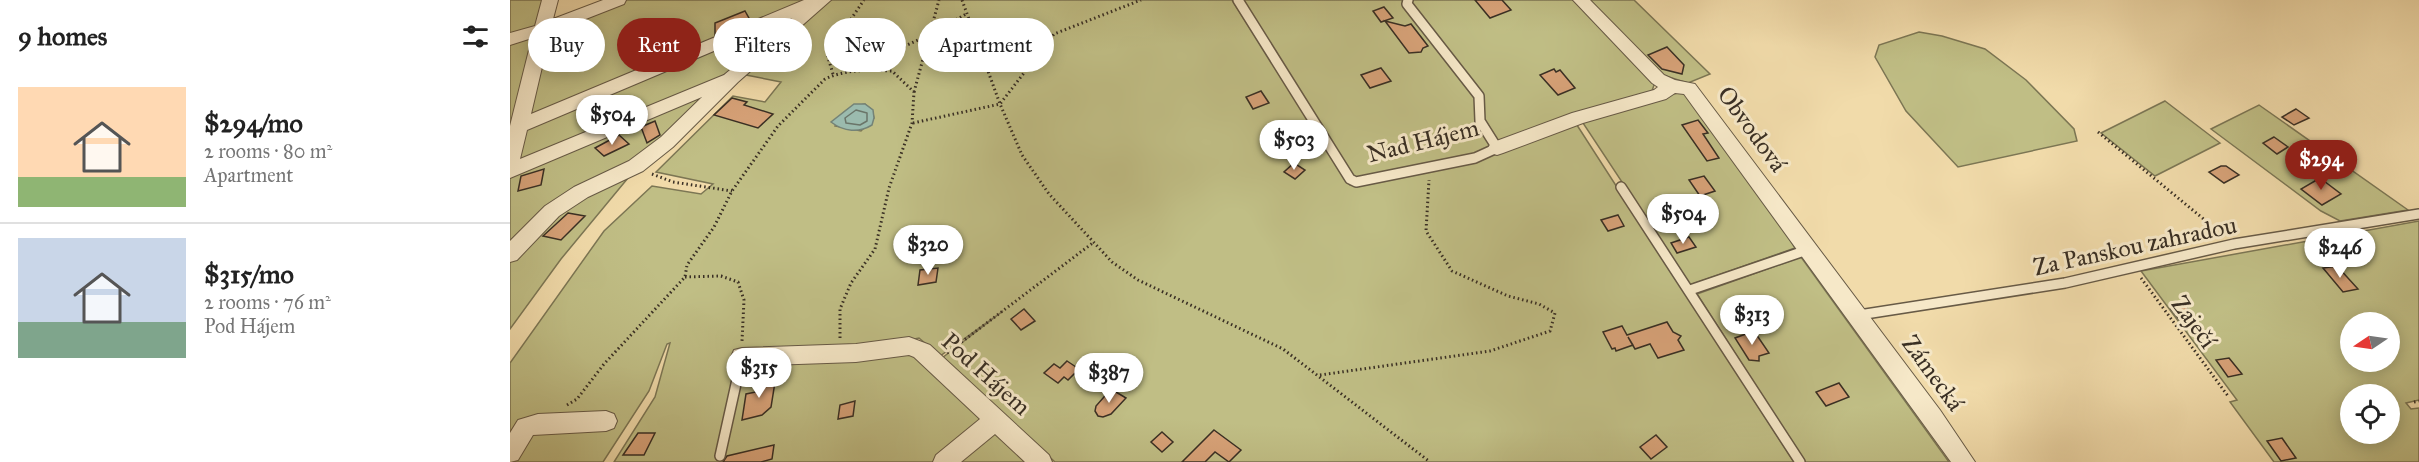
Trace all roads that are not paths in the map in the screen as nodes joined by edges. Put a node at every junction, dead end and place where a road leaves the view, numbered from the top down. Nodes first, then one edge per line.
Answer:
1 (550, 0) edge
2 (618, 0) edge
3 (821, 0) edge
4 (1238, 0) edge
5 (1408, 0) edge
6 (1581, 0) edge
7 (545, 18) edge
8 (572, 18) edge
9 (528, 34) edge
10 (510, 39) edge
11 (532, 72) edge
12 (732, 78) junction
13 (1671, 86) junction
14 (519, 126) junction
15 (1497, 148) junction
16 (510, 162) edge
17 (510, 171) edge
18 (1621, 187) dead end
19 (2419, 214) edge
20 (1807, 250) junction
21 (510, 254) edge
22 (1690, 290) junction
23 (1858, 315) junction
24 (742, 357) joint
25 (995, 420) junction
26 (606, 421) dead end
27 (510, 453) edge
28 (720, 456) dead end
29 (944, 462) edge
30 (1041, 462) edge
31 (1800, 462) edge
32 (1964, 462) edge

1 - 7 street
2 - 8 street
3 - 12 street
3 - 14 street
4 - 15 lane, Nad Hájem
5 - 15 lane
6 - 13 street, Obvodová
9 - 10 street
11 - 14 street
12 - 17 street
12 - 21 street
13 - 15 street, Nad Hájem
13 - 20 street, Obvodová
14 - 16 street
18 - 22 lane
19 - 23 lane, Za Panskou zahradou
20 - 22 lane
20 - 23 street, Obvodová
22 - 31 lane
23 - 32 street, Zámecká
24 - 25 street, Pod Hájem
24 - 28 lane
25 - 29 street
25 - 30 street, Pod Hájem
26 - 27 street

